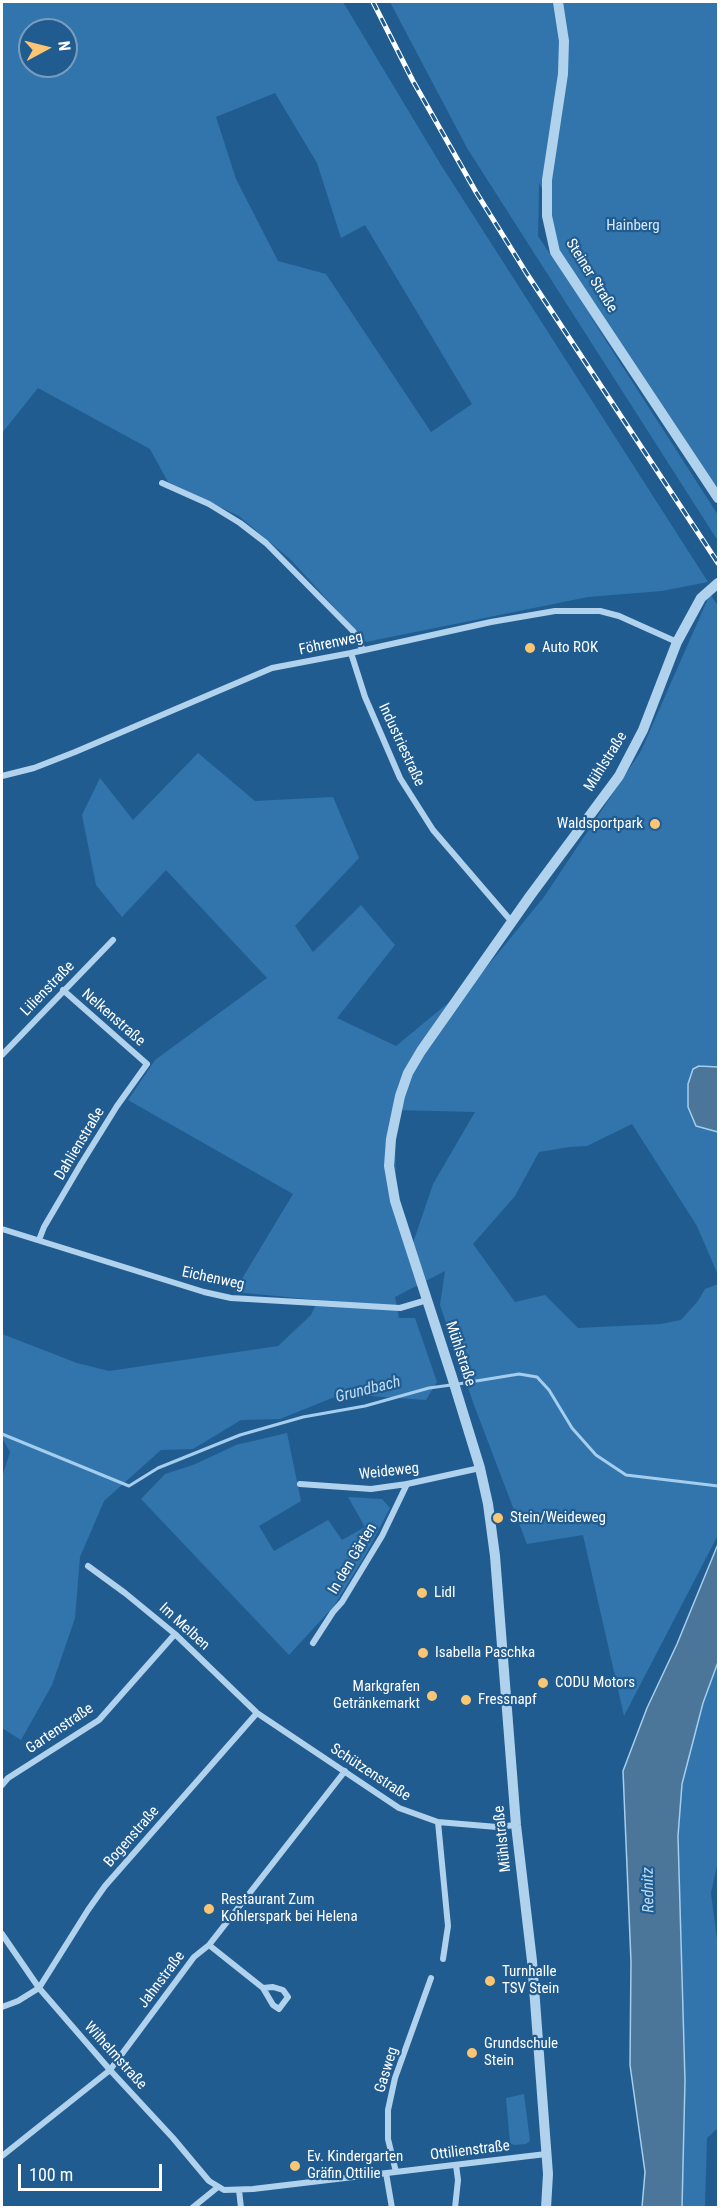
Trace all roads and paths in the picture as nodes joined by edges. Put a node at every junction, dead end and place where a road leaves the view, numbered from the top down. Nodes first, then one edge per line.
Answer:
1 (558, 2) edge
2 (162, 483) dead end
3 (718, 498) edge
4 (718, 583) edge
5 (677, 642) junction
6 (363, 650) junction
7 (351, 653) junction
8 (2, 776) edge
9 (512, 922) junction
10 (113, 940) dead end
11 (63, 990) junction
12 (2, 1055) edge
13 (147, 1064) joint
14 (2, 1229) edge
15 (39, 1240) junction
16 (427, 1300) junction
17 (480, 1468) junction
18 (300, 1484) dead end
19 (407, 1484) junction
20 (88, 1566) dead end
21 (175, 1634) junction
22 (313, 1643) dead end
23 (257, 1713) junction
24 (345, 1771) junction
25 (2, 1785) edge
26 (438, 1822) junction
27 (516, 1825) junction
28 (2, 1935) edge
29 (209, 1945) junction
30 (443, 1959) dead end
31 (431, 1978) dead end
32 (39, 1988) junction
33 (263, 1988) dead end
34 (2, 2007) edge
35 (110, 2070) junction
36 (546, 2154) junction
37 (2, 2156) edge
38 (456, 2165) junction
39 (396, 2172) junction
40 (386, 2173) junction
41 (218, 2187) junction
42 (239, 2190) junction
43 (192, 2208) edge
44 (241, 2208) edge
45 (392, 2208) edge
46 (455, 2208) edge
47 (546, 2208) edge

1 - 3 street, Steiner Straße
2 - 6 street
4 - 5 street, Mühlstraße
5 - 6 street, Föhrenweg
5 - 9 street, Mühlstraße
6 - 7 street, Föhrenweg
7 - 8 street, Föhrenweg
7 - 9 street, Industriestraße
9 - 16 street, Mühlstraße
10 - 11 street, Lilienstraße
11 - 12 street, Lilienstraße
11 - 13 street, Nelkenstraße
13 - 15 street, Dahlienstraße
14 - 15 street, Eichenweg
15 - 16 street, Eichenweg
16 - 17 street, Mühlstraße
17 - 19 street, Weideweg
17 - 27 street, Mühlstraße
18 - 19 street, Weideweg
19 - 22 street, In den Gärten
20 - 21 street, Im Melben
21 - 23 street, Im Melben
21 - 25 street, Gartenstraße
23 - 24 street, Schützenstraße
23 - 32 street, Bogenstraße
24 - 26 street, Schützenstraße
24 - 29 street, Jahnstraße
26 - 27 street, Schützenstraße
26 - 30 street
27 - 36 street, Mühlstraße
28 - 32 street, Wilhelmstraße
29 - 33 street
29 - 35 street, Jahnstraße
31 - 39 street, Gasweg
32 - 34 street
32 - 35 street, Wilhelmstraße
35 - 37 street, Jahnstraße
35 - 41 street, Wilhelmstraße
36 - 38 street, Ottilienstraße
36 - 47 street, Mühlstraße
38 - 39 street, Ottilienstraße
38 - 46 street
39 - 40 street, Ottilienstraße
40 - 42 street, Ottilienstraße
40 - 45 street
41 - 42 street, Ottilienstraße
41 - 43 street
42 - 44 street

